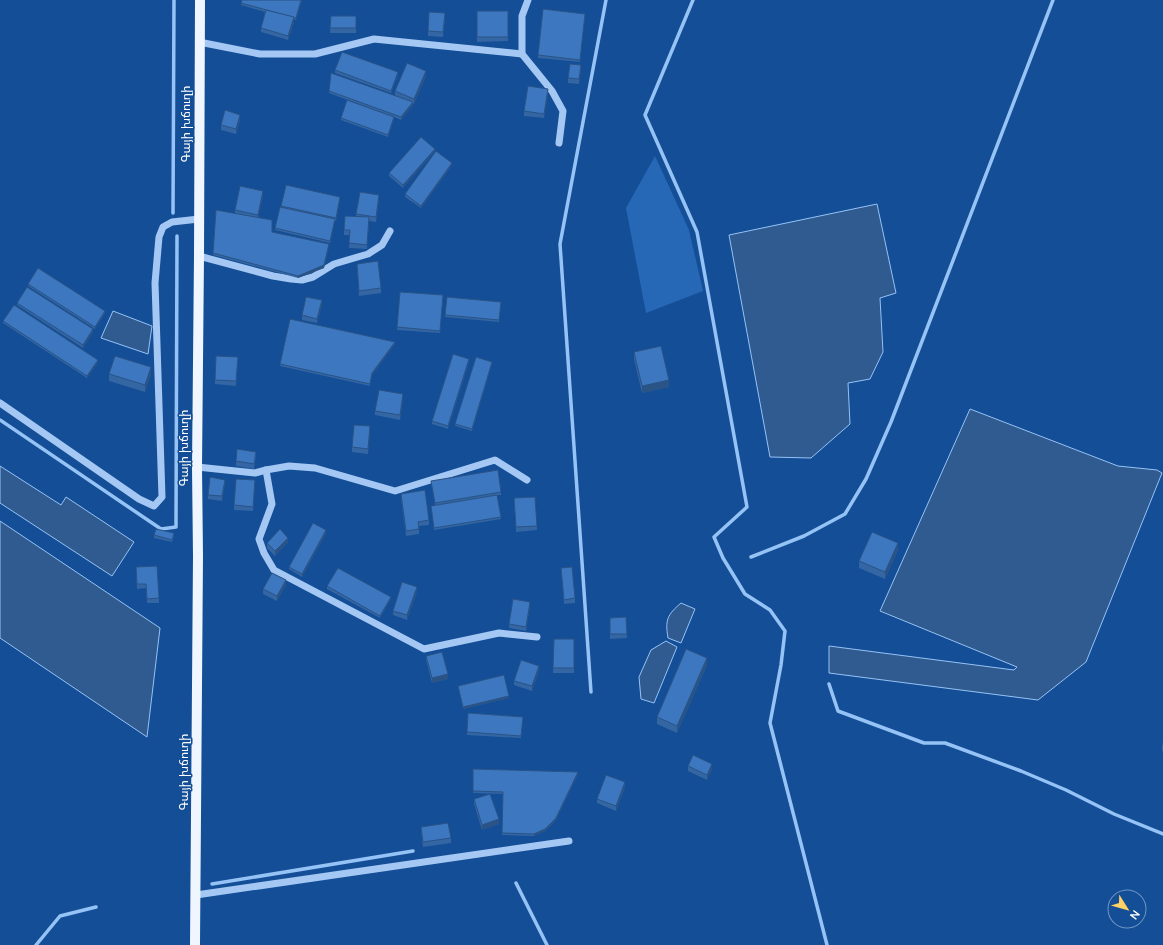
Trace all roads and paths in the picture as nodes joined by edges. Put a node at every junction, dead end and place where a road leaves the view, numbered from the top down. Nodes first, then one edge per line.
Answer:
1 (200, 0) edge
2 (528, 0) edge
3 (199, 42) junction
4 (522, 54) junction
5 (559, 143) dead end
6 (199, 220) junction
7 (390, 231) dead end
8 (199, 256) junction
9 (0, 403) edge
10 (197, 467) junction
11 (266, 470) junction
12 (527, 480) dead end
13 (537, 637) dead end
14 (569, 841) dead end
15 (196, 895) junction
16 (195, 945) edge

1 - 3 main road, Գայի խճուղի
2 - 4 street
3 - 4 street
3 - 6 main road, Գայի խճուղի
4 - 5 street
6 - 8 main road, Գայի խճուղի
6 - 9 street
7 - 8 street
8 - 10 main road, Գայի խճուղի
10 - 11 street
10 - 15 main road, Գայի խճուղի
11 - 12 street
11 - 13 street
14 - 15 street
15 - 16 main road, Գայի խճուղի

